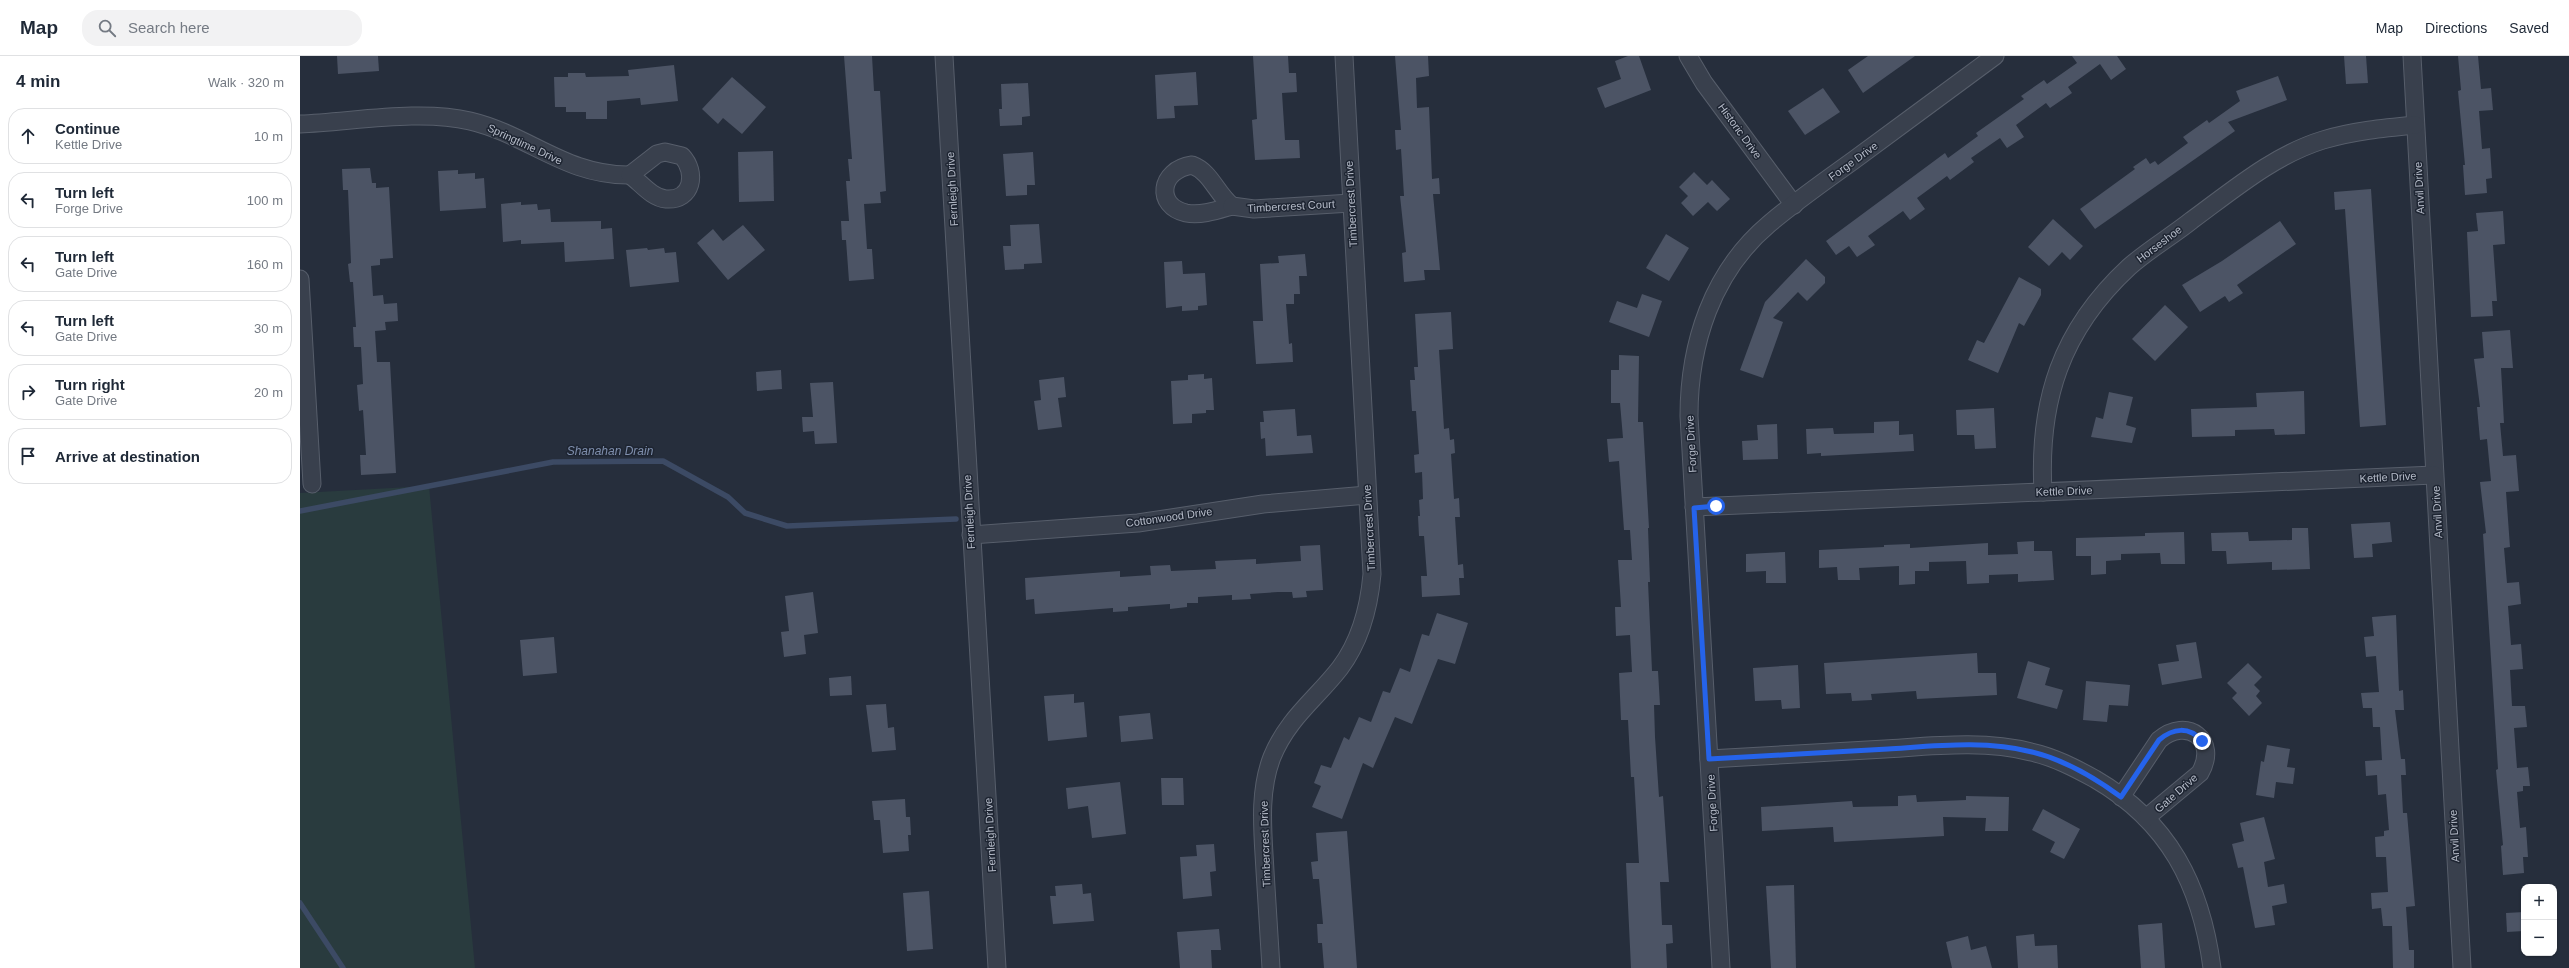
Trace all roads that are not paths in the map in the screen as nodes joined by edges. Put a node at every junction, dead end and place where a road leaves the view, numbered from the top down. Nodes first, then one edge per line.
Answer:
1 (944, 56) edge
2 (1344, 56) edge
3 (1688, 56) edge
4 (1995, 56) edge
5 (2412, 56) edge
6 (300, 124) edge
7 (2415, 125) junction
8 (630, 175) dead end
9 (1351, 203) junction
10 (1794, 204) junction
11 (1232, 206) dead end
12 (300, 279) edge
13 (301, 322) edge
14 (2434, 475) junction
15 (312, 484) dead end
16 (2043, 492) junction
17 (1367, 495) junction
18 (1694, 508) junction
19 (971, 535) junction
20 (1709, 759) junction
21 (2121, 797) junction
22 (2146, 818) junction
23 (997, 968) edge
24 (1271, 968) edge
25 (1721, 968) edge
26 (2212, 968) edge
27 (2462, 968) edge

1 - 19 street, Fernleigh Drive
2 - 9 street, Timbercrest Drive
3 - 10 street, Historic Drive
4 - 10 street, Forge Drive
5 - 7 street, Anvil Drive
6 - 8 street, Springtime Drive
7 - 14 street, Anvil Drive
7 - 16 street, Horseshoe
9 - 11 street, Timbercrest Court
9 - 17 street, Timbercrest Drive
10 - 18 street, Forge Drive
12 - 13 street
13 - 15 street
14 - 16 street, Kettle Drive
14 - 27 street, Anvil Drive
16 - 18 street, Kettle Drive
17 - 19 street, Cottonwood Drive
17 - 24 street, Timbercrest Drive
18 - 20 street, Forge Drive
19 - 23 street, Fernleigh Drive
20 - 21 street, Gate Drive
20 - 25 street, Forge Drive
21 - 22 street, Gate Drive
21 - 22 street, Gate Drive
22 - 26 street, Gate Drive

